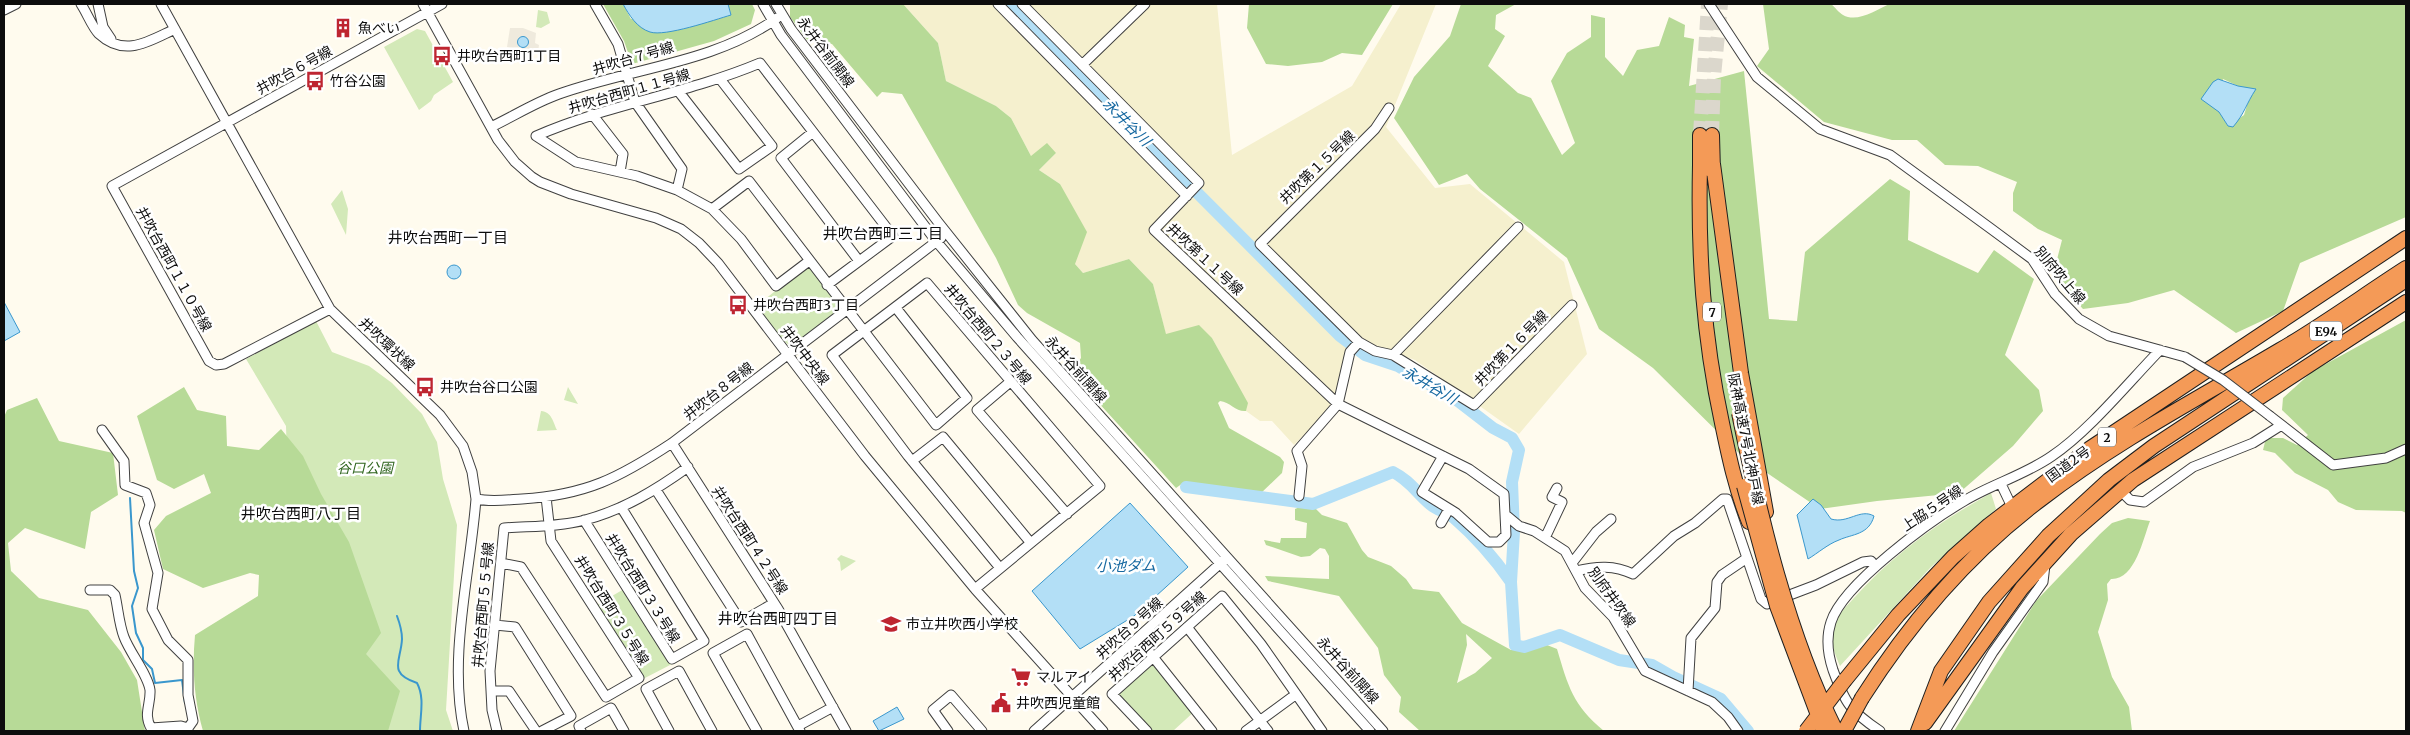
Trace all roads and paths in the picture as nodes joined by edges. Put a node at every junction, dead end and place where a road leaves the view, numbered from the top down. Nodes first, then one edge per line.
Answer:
1 (10, 4) edge
2 (16, 4) edge
3 (82, 4) edge
4 (98, 4) edge
5 (161, 4) edge
6 (442, 4) edge
7 (595, 4) edge
8 (763, 4) edge
9 (776, 4) edge
10 (998, 4) edge
11 (1022, 4) edge
12 (1145, 4) edge
13 (1709, 4) edge
14 (426, 8) edge
15 (4, 9) edge
16 (782, 15) junction
17 (773, 21) junction
18 (175, 29) junction
19 (112, 41) junction
20 (1082, 65) junction
21 (627, 74) junction
22 (720, 79) junction
23 (679, 92) junction
24 (635, 102) junction
25 (1390, 108) dead end
26 (592, 114) junction
27 (226, 123) junction
28 (491, 127) junction
29 (812, 132) junction
30 (1706, 135) tunnel mouth
31 (1706, 165) junction
32 (620, 172) junction
33 (677, 190) junction
34 (1189, 194) junction
35 (712, 209) junction
36 (1518, 227) dead end
37 (947, 234) junction
38 (2406, 238) edge
39 (936, 241) junction
40 (1260, 244) joint
41 (859, 260) junction
42 (809, 261) junction
43 (2406, 268) edge
44 (2406, 280) edge
45 (827, 285) junction
46 (2406, 302) edge
47 (1572, 305) dead end
48 (896, 308) junction
49 (330, 309) junction
50 (846, 310) junction
51 (864, 331) junction
52 (1358, 343) junction
53 (2160, 350) junction
54 (788, 354) junction
55 (1392, 354) junction
56 (1010, 382) junction
57 (1338, 404) junction
58 (2280, 426) junction
59 (102, 430) dead end
60 (672, 444) junction
61 (2406, 448) edge
62 (1443, 456) junction
63 (912, 461) junction
64 (688, 468) junction
65 (2001, 484) junction
66 (1557, 488) dead end
67 (656, 490) junction
68 (2121, 491) junction
69 (1299, 496) dead end
70 (546, 497) junction
71 (476, 499) junction
72 (621, 507) junction
73 (2012, 507) junction
74 (1067, 514) junction
75 (1506, 516) junction
76 (1611, 519) dead end
77 (584, 520) junction
78 (549, 525) junction
79 (1544, 538) junction
80 (1030, 542) junction
81 (1228, 556) junction
82 (1747, 558) junction
83 (2046, 562) junction
84 (501, 563) junction
85 (1220, 565) junction
86 (1875, 566) junction
87 (1574, 567) junction
88 (1000, 568) junction
89 (975, 589) junction
90 (90, 590) dead end
91 (774, 603) junction
92 (495, 625) junction
93 (1187, 627) junction
94 (1138, 638) junction
95 (1153, 657) junction
96 (1688, 686) junction
97 (491, 691) junction
98 (1295, 695) junction
99 (1072, 697) junction
100 (832, 707) junction
101 (1260, 720) junction
102 (189, 727) edge
103 (799, 729) edge
104 (464, 731) edge
105 (496, 731) edge
106 (536, 731) edge
107 (542, 731) edge
108 (581, 731) edge
109 (624, 731) edge
110 (669, 731) edge
111 (712, 731) edge
112 (757, 731) edge
113 (846, 731) edge
114 (948, 731) edge
115 (982, 731) edge
116 (1034, 731) edge
117 (1103, 731) edge
118 (1148, 731) edge
119 (1212, 731) edge
120 (1246, 731) edge
121 (1268, 731) edge
122 (1322, 731) edge
123 (1370, 731) edge
124 (1383, 731) edge
125 (1738, 731) edge
126 (1806, 731) edge
127 (1825, 731) edge
128 (1831, 731) edge
129 (1836, 731) edge
130 (1844, 731) edge
131 (1880, 731) edge
132 (1919, 731) edge
133 (1945, 731) edge

1 - 15 street
2 - 15 street
3 - 19 street
4 - 19 street
5 - 18 street, 井吹環状線
6 - 14 street, 井吹台６号線
7 - 21 street
8 - 17 street, 永井谷前開線
9 - 16 street, 永井谷前開線
10 - 34 street
11 - 20 street, 井吹第１１号線
12 - 20 street
13 - 53 street, 別府吹上線
14 - 27 street, 井吹台６号線
14 - 28 street, 井吹中央線
16 - 17 street, 井吹台７号線
16 - 37 street, 永井谷前開線
17 - 21 street, 井吹台７号線
17 - 39 street, 永井谷前開線
18 - 19 street
18 - 27 street, 井吹環状線
20 - 34 street, 井吹第１１号線
21 - 24 street
21 - 28 street, 井吹台７号線
22 - 23 street, 井吹台西町１１号線
22 - 23 street
22 - 29 street, 井吹台西町１１号線
23 - 24 street, 井吹台西町１１号線
24 - 26 street, 井吹台西町１１号線
24 - 33 street
25 - 40 street, 井吹第１５号線
26 - 32 street
26 - 32 street, 井吹台西町１１号線
27 - 49 street, 井吹環状線
27 - 49 street, 井吹台西町１１０号線
28 - 54 street, 井吹中央線
29 - 41 street
29 - 41 street, 井吹台西町１１号線
30 - 31 highway, 阪神高速7号北神戸線 / 7
31 - 127 highway, 阪神高速7号北神戸線 / 7, bridge
31 - 127 highway
31 - 128 highway
31 - 129 highway, 阪神高速7号北神戸線 / 7, bridge
32 - 33 street, 井吹台西町１１号線
33 - 35 street, 井吹台西町１１号線
34 - 57 street, 井吹第１１号線
35 - 42 street, 井吹台西町１１号線
35 - 42 street
36 - 55 street
37 - 39 street, 井吹台８号線
37 - 81 street, 永井谷前開線
38 - 73 highway, 国道2号 / 2
39 - 50 street, 井吹台８号線
39 - 85 street, 永井谷前開線
40 - 52 street, 井吹第１６号線
41 - 45 street, 井吹台西町１１号線
42 - 45 street
43 - 130 highway, E94, bridge
44 - 132 highway, E94
45 - 50 street
46 - 68 highway
47 - 55 street, 井吹第１６号線
48 - 51 street, 井吹台西町２３号線
48 - 51 street
48 - 56 street, 井吹台西町２３号線
49 - 71 street, 井吹環状線
50 - 51 street
50 - 54 street, 井吹台８号線
51 - 63 street, 井吹台西町２３号線
52 - 55 street, 井吹第１６号線
52 - 57 street
53 - 58 street, 別府吹上線, bridge
53 - 65 street, 上脇５号線
54 - 60 street, 井吹台８号線
54 - 89 street, 井吹中央線
56 - 74 street, 井吹台西町２３号線
56 - 74 street
57 - 62 street
57 - 69 street
58 - 61 street, 別府吹上線
58 - 68 street
59 - 102 street
60 - 64 street, 井吹台西町４２号線
60 - 70 street, 井吹台８号線
62 - 75 street
62 - 75 street
63 - 80 street
63 - 88 street, 井吹台西町２３号線
64 - 67 street, 井吹台西町５５号線
64 - 91 street, 井吹台西町４２号線
65 - 73 street
65 - 86 street, 上脇５号線
66 - 79 street
67 - 72 street, 井吹台西町５５号線
67 - 91 street
68 - 83 highway
70 - 71 street, 井吹台８号線
70 - 78 street, 井吹台西町３５号線
71 - 104 street, 井吹環状線
72 - 77 street, 井吹台西町５５号線
72 - 77 street, 井吹台西町３３号線
73 - 126 highway, 国道2号 / 2, bridge
74 - 80 street, 井吹台西町２３号線
75 - 79 street, 別府井吹線
76 - 87 street
77 - 78 street, 井吹台西町５５号線
78 - 84 street, 井吹台西町５５号線
78 - 84 street, 井吹台西町３５号線
79 - 87 street, 別府井吹線
80 - 88 street, 井吹台西町２３号線
81 - 85 street, 井吹台９号線
81 - 124 street, 永井谷前開線
82 - 86 street
82 - 87 street
82 - 96 street
83 - 132 highway
83 - 133 street
84 - 92 street, 井吹台西町５５号線
85 - 94 street, 井吹台９号線
85 - 123 street, 永井谷前開線
86 - 131 street, 上脇５号線
87 - 96 street, 別府井吹線
88 - 89 street, 井吹台西町２３号線
89 - 99 street, 井吹中央線
90 - 102 street
91 - 100 street, 井吹台西町４２号線
92 - 97 street, 井吹台西町５５号線
92 - 107 street
93 - 95 street, 井吹台西町５９号線
93 - 98 street, 井吹台西町５９号線
93 - 101 street
94 - 95 street
94 - 99 street, 井吹台９号線
95 - 118 street, 井吹台西町５９号線
95 - 119 street
96 - 125 street, 別府井吹線
97 - 105 street, 井吹台西町５５号線
97 - 106 street
98 - 101 street
98 - 122 street, 井吹台西町５９号線
99 - 116 street, 井吹台９号線
99 - 117 street, 井吹中央線
100 - 103 street
100 - 113 street, 井吹台西町４２号線
101 - 120 street
101 - 121 street
103 - 112 street
108 - 109 street
110 - 111 street
114 - 115 street

